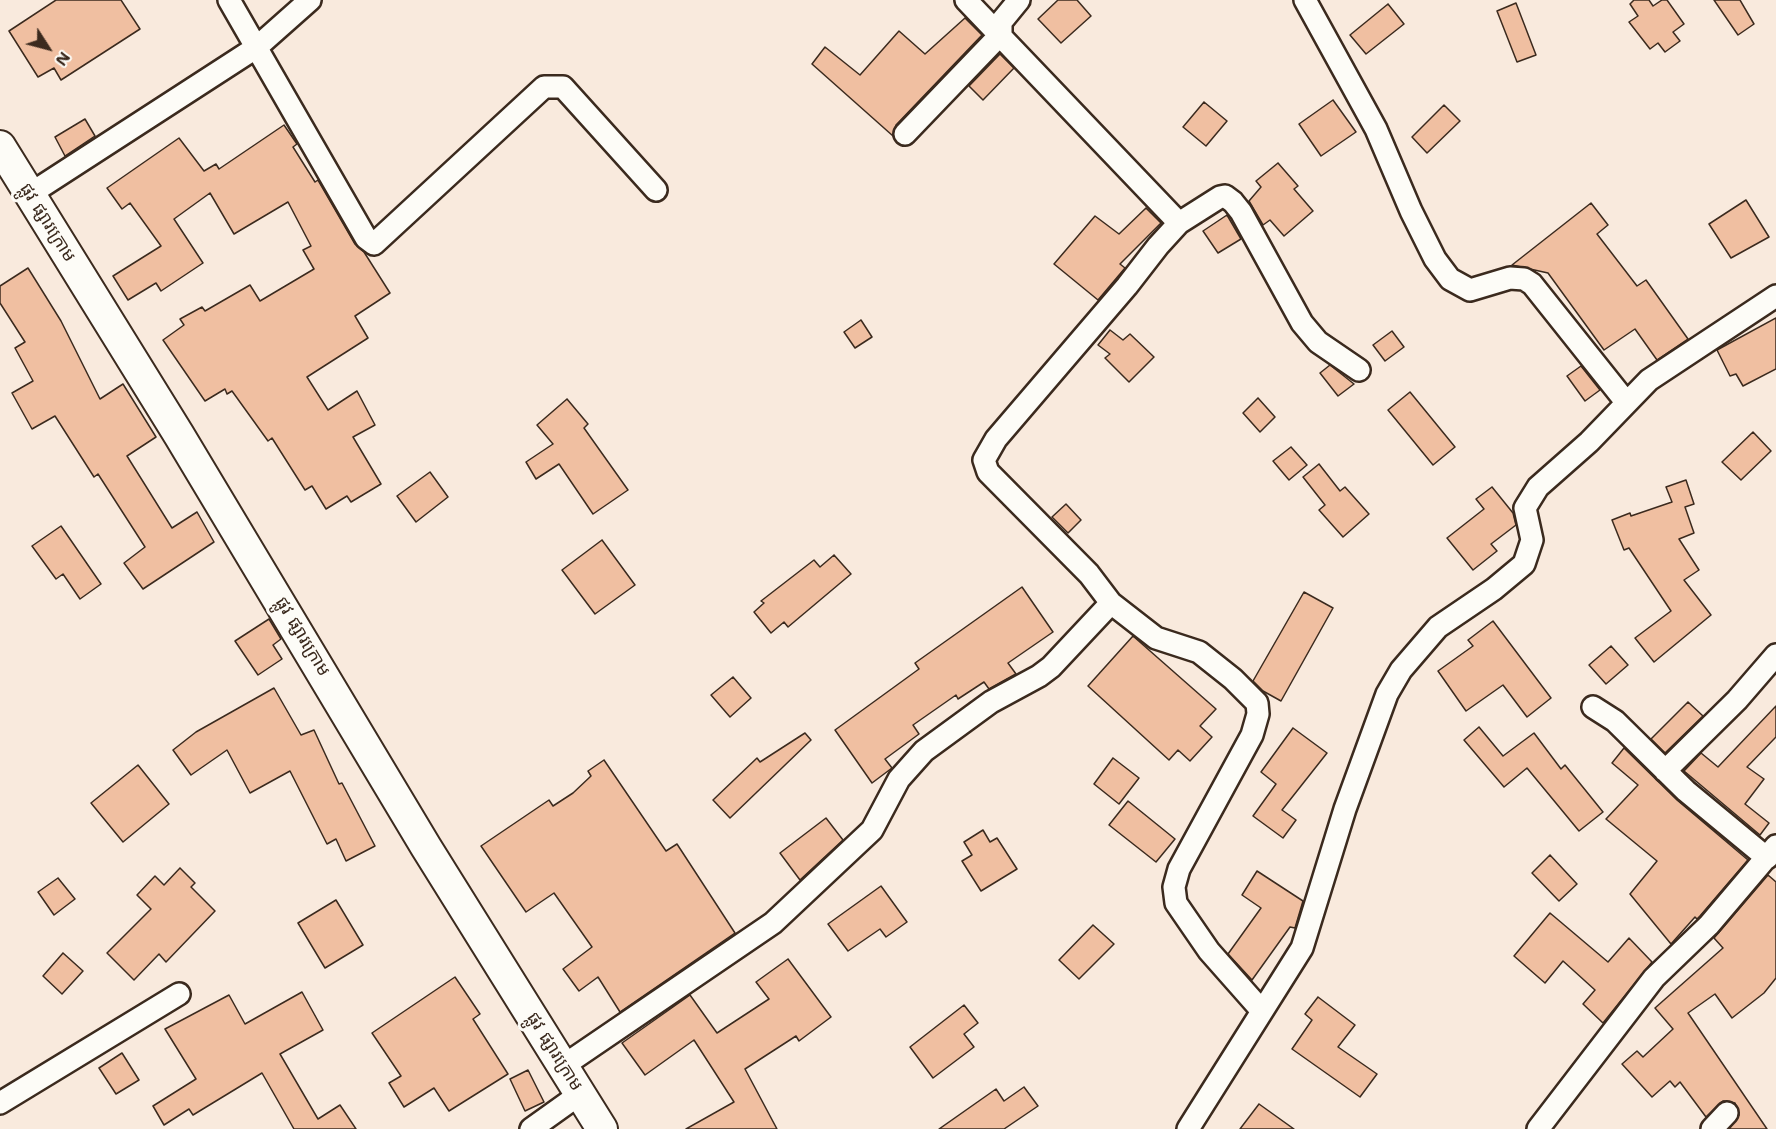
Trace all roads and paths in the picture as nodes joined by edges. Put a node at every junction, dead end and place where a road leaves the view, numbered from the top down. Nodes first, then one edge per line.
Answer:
1 (230, 0) edge
2 (310, 0) edge
3 (966, 0) edge
4 (1019, 0) edge
5 (1305, 0) edge
6 (1001, 34) junction
7 (257, 47) junction
8 (905, 134) dead end
9 (3, 157) edge
10 (656, 190) dead end
11 (30, 194) junction
12 (1179, 223) junction
13 (1776, 296) edge
14 (1359, 370) dead end
15 (1626, 402) junction
16 (1111, 603) junction
17 (1776, 655) edge
18 (1593, 707) dead end
19 (1665, 771) junction
20 (1772, 852) edge
21 (179, 994) dead end
22 (1262, 1011) junction
23 (563, 1066) junction
24 (580, 1094) junction
25 (0, 1102) edge
26 (1727, 1113) dead end
27 (531, 1129) edge
28 (602, 1129) edge
29 (1188, 1129) edge
30 (1538, 1129) edge
31 (1712, 1129) edge

1 - 7 street
2 - 7 street
3 - 6 street
4 - 6 street
5 - 15 street
6 - 8 street
6 - 12 street
7 - 10 street
7 - 11 street
9 - 11 main road, ផ្លូវ ផ្សារក្រោម
11 - 23 main road, ផ្លូវ ផ្សារក្រោម
12 - 14 street
12 - 16 street
13 - 15 street
15 - 22 street
16 - 22 street
16 - 23 street
17 - 19 street
18 - 19 street
19 - 20 street
20 - 30 street
21 - 25 street
22 - 29 street
23 - 24 main road, ផ្លូវ ផ្សារក្រោម
24 - 27 street
24 - 28 main road, ផ្លូវ ផ្សារក្រោម
26 - 31 street

